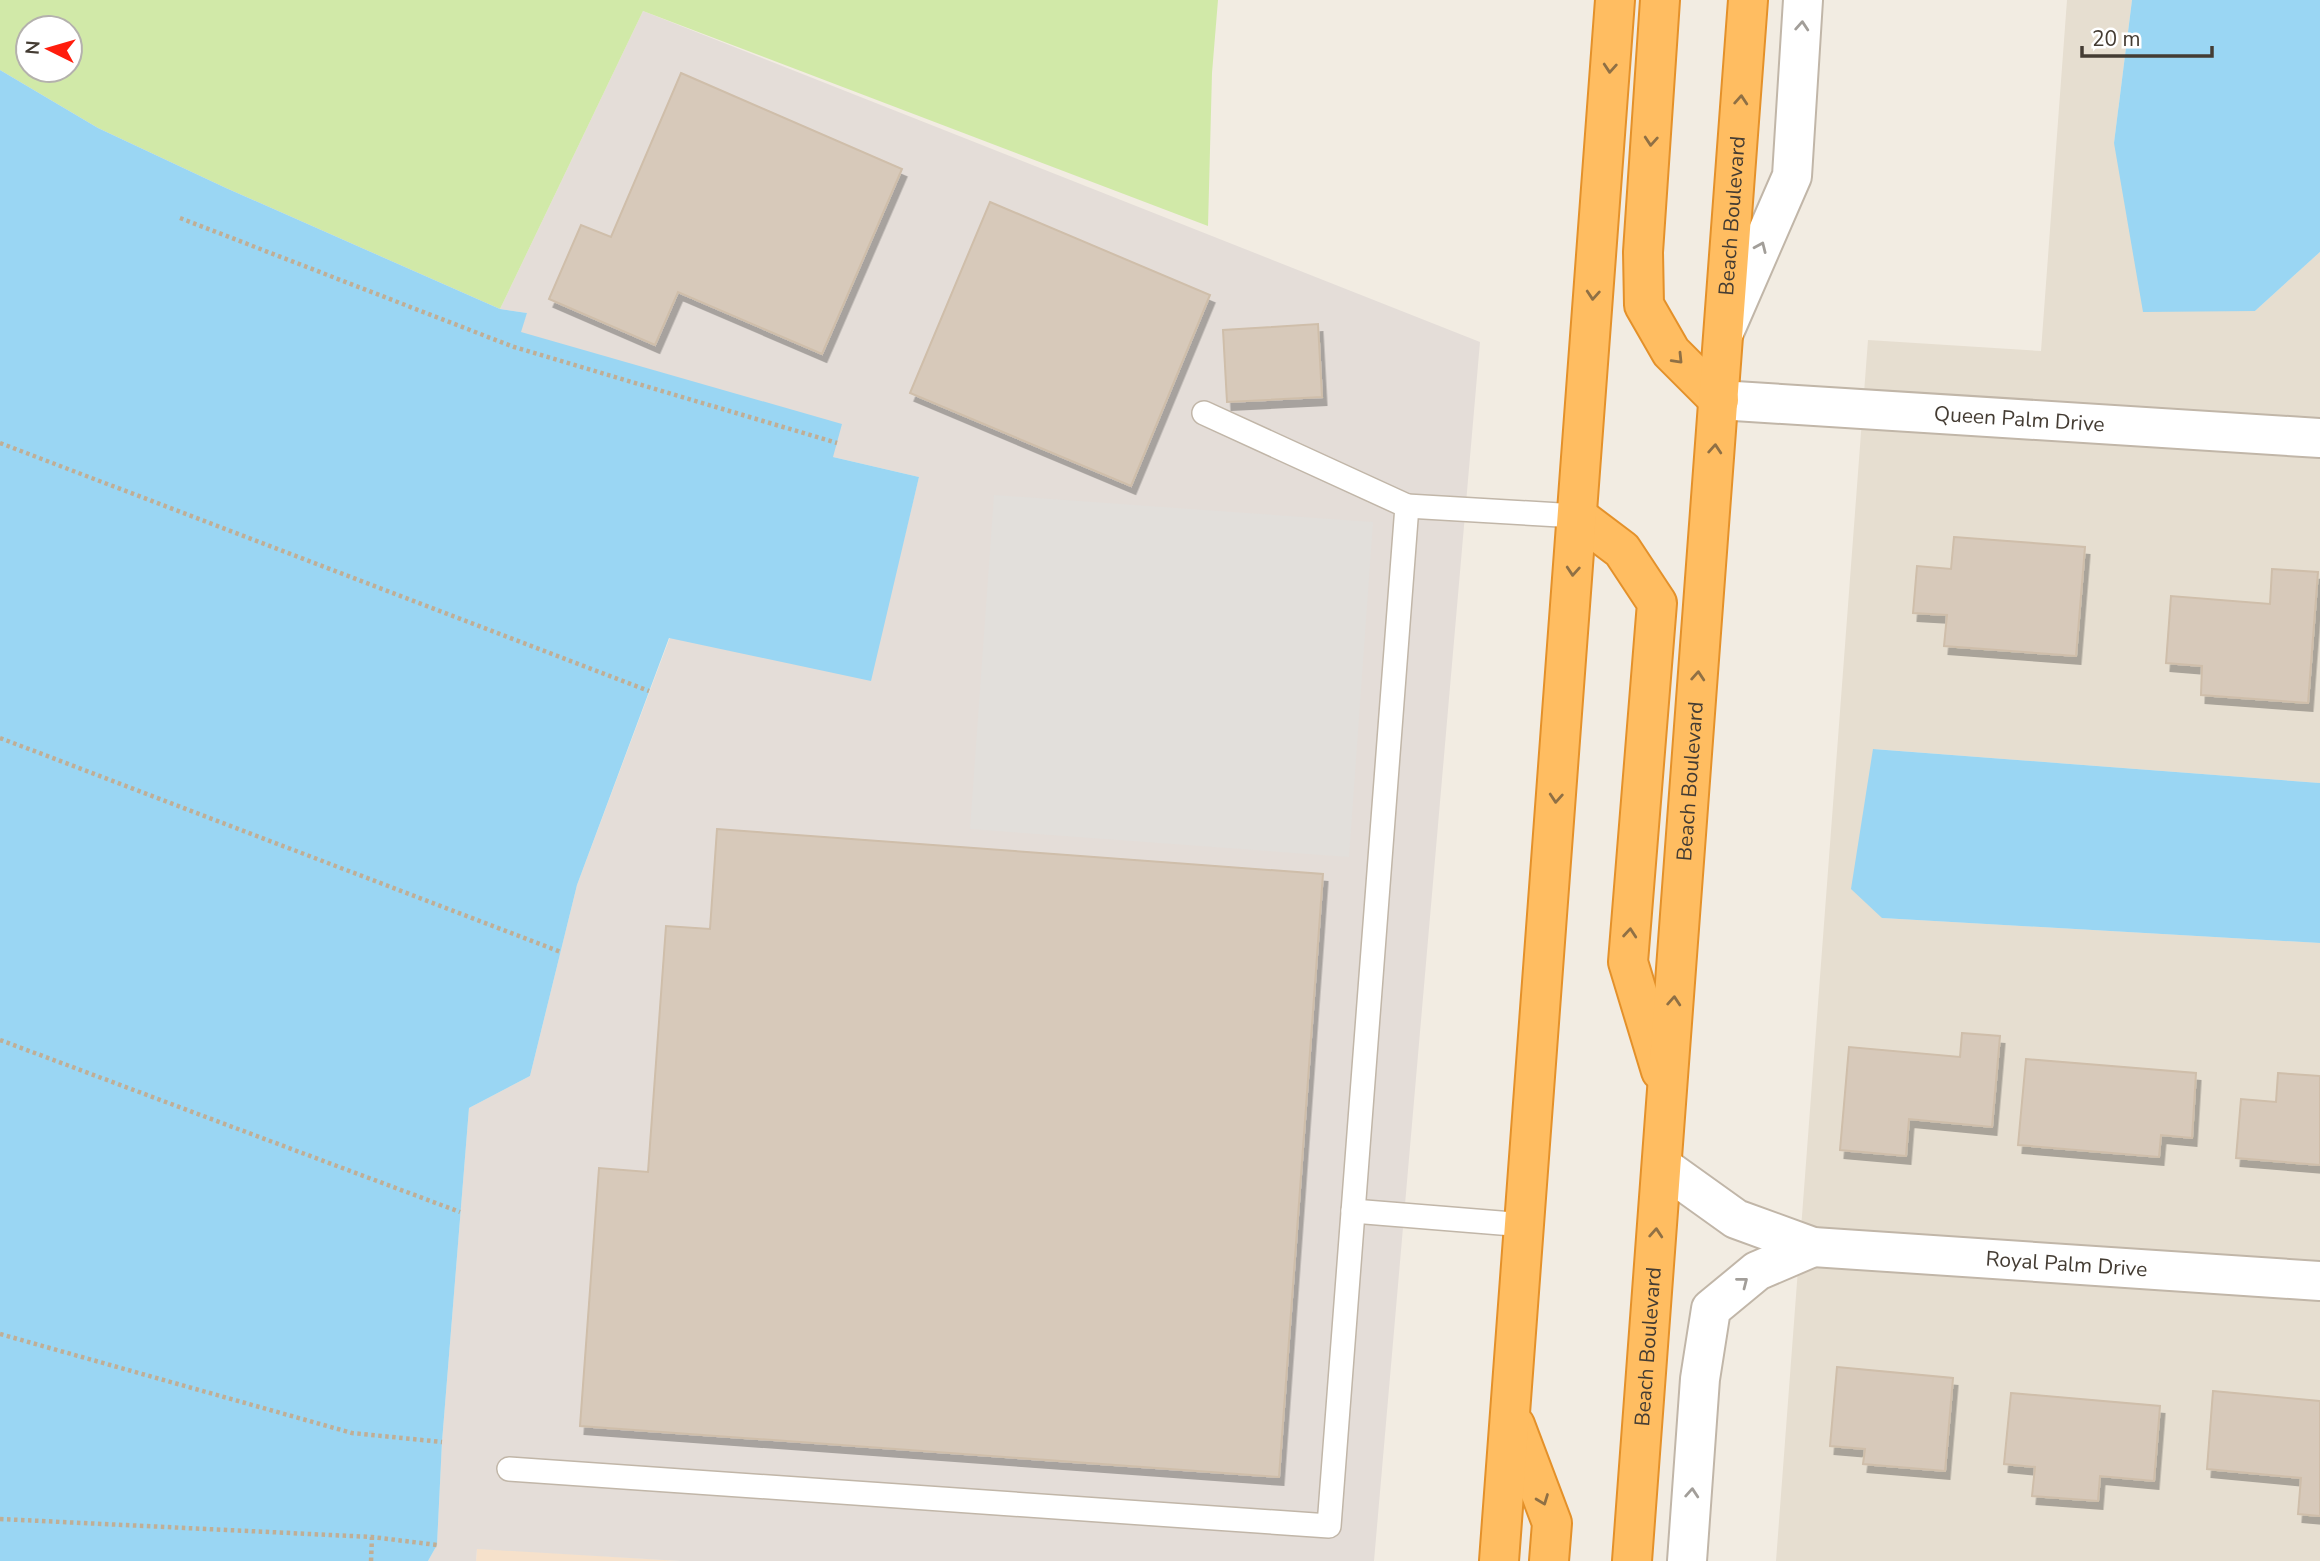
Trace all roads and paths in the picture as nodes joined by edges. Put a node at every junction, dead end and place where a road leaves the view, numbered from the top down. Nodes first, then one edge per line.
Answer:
1 (1615, 0) edge
2 (1660, 0) edge
3 (1748, 0) edge
4 (1804, 0) edge
5 (180, 218) dead end
6 (1724, 332) junction
7 (1719, 400) junction
8 (1204, 413) dead end
9 (2320, 439) edge
10 (0, 443) edge
11 (837, 443) dead end
12 (1408, 506) junction
13 (1577, 516) junction
14 (649, 691) dead end
15 (0, 738) edge
16 (561, 952) dead end
17 (0, 1040) edge
18 (1667, 1093) junction
19 (1662, 1166) junction
20 (1353, 1211) junction
21 (460, 1212) dead end
22 (1525, 1225) junction
23 (1813, 1247) junction
24 (2320, 1281) edge
25 (0, 1334) edge
26 (1510, 1413) junction
27 (442, 1443) dead end
28 (509, 1469) dead end
29 (0, 1519) edge
30 (372, 1537) junction
31 (437, 1545) dead end
32 (371, 1561) edge
33 (1499, 1561) edge
34 (1549, 1561) edge
35 (1632, 1561) edge
36 (1687, 1561) edge

1 -> 13 highway
2 -> 7 highway
6 -> 3 highway, Beach Boulevard
6 -> 4 street
5 - 11 path
6 - 7 highway, Beach Boulevard
7 - 9 street, Queen Palm Drive
18 -> 7 highway, Beach Boulevard
8 - 12 lane
10 - 14 path
12 - 13 lane
12 - 20 lane
18 -> 13 highway
13 -> 22 highway
15 - 16 path
17 - 21 path
18 - 19 highway, Beach Boulevard
19 - 23 street, Royal Palm Drive
35 -> 19 highway, Beach Boulevard
20 - 22 lane
20 - 28 lane
22 - 26 highway
23 - 24 street, Royal Palm Drive
36 -> 23 street, Royal Palm Drive
25 - 27 path
26 - 33 highway
26 -> 34 highway
29 - 30 path
30 - 31 path
30 - 32 path

